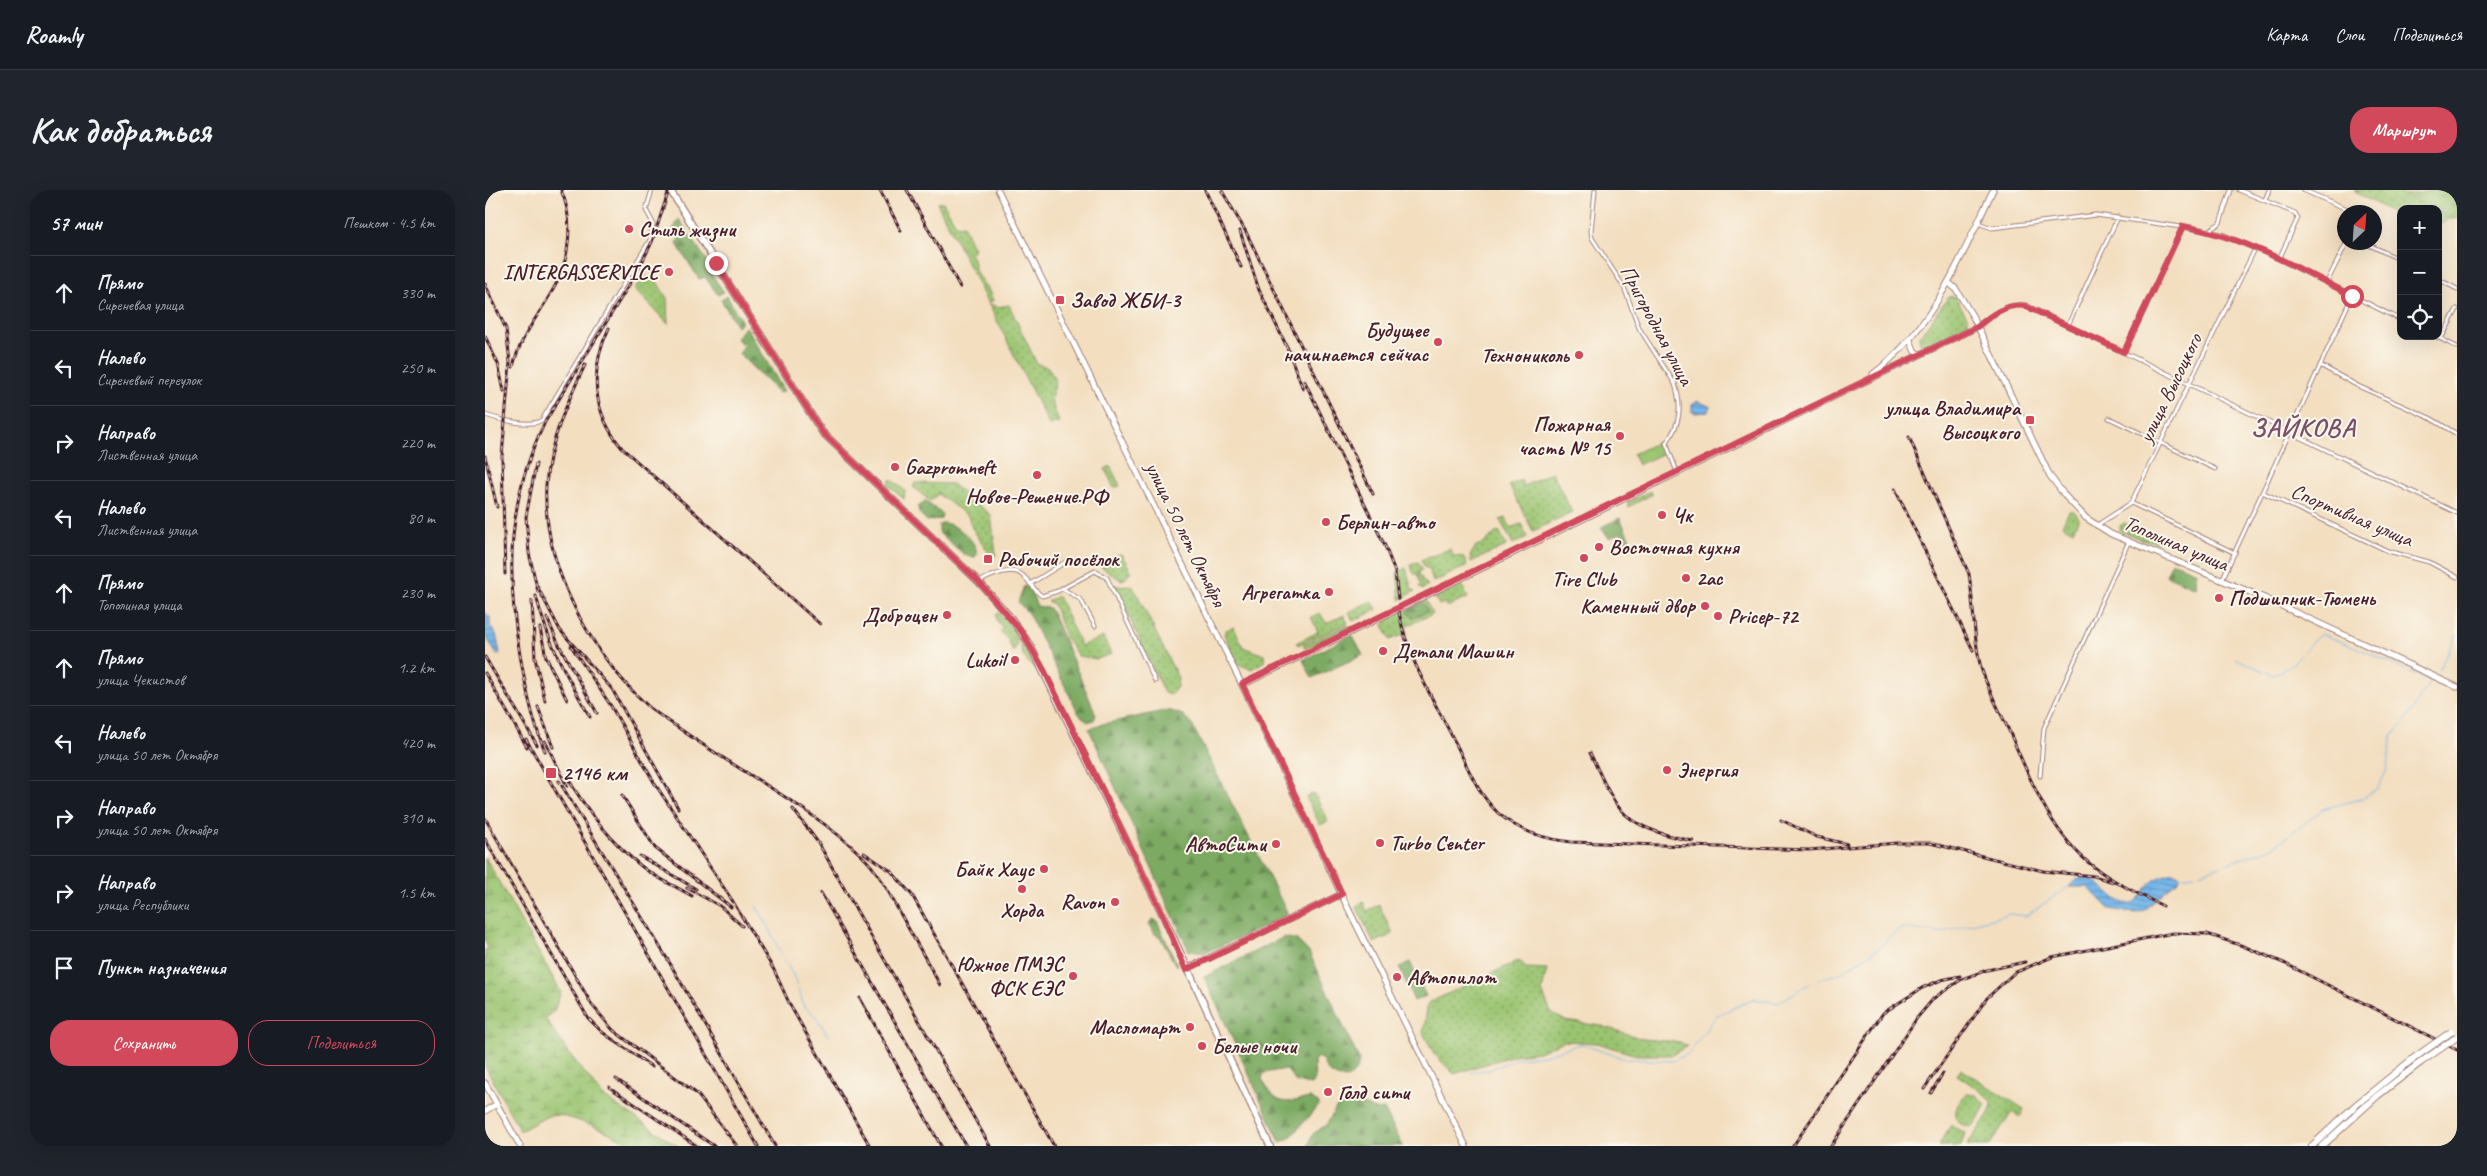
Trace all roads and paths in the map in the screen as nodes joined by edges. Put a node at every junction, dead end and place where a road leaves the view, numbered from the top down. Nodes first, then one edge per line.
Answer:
1 (652, 190) edge
2 (669, 190) edge
3 (998, 190) edge
4 (1595, 190) edge
5 (1993, 190) edge
6 (2231, 190) edge
7 (2239, 190) edge
8 (2269, 190) edge
9 (2303, 190) edge
10 (2265, 200) junction
11 (2337, 205) edge
12 (2119, 217) junction
13 (1977, 223) junction
14 (2183, 226) junction
15 (2208, 231) junction
16 (2255, 249) junction
17 (2343, 250) edge
18 (2380, 250) edge
19 (2397, 258) edge
20 (2279, 259) junction
21 (2327, 282) junction
22 (2442, 282) edge
23 (1949, 283) junction
24 (2457, 289) edge
25 (2352, 296) junction
26 (2457, 309) edge
27 (2397, 318) edge
28 (2068, 325) junction
29 (1977, 327) junction
30 (2442, 337) edge
31 (1910, 340) junction
32 (2442, 340) edge
33 (2457, 347) edge
34 (2124, 352) junction
35 (1921, 354) junction
36 (2320, 365) junction
37 (1862, 382) junction
38 (2189, 384) junction
39 (485, 415) edge
40 (2109, 418) dead end
41 (2289, 432) junction
42 (2457, 434) edge
43 (2160, 444) junction
44 (2215, 469) dead end
45 (1677, 472) junction
46 (2262, 492) junction
47 (2131, 503) junction
48 (2457, 513) edge
49 (2096, 526) junction
50 (2129, 541) junction
51 (2235, 553) junction
52 (1067, 561) dead end
53 (2457, 577) edge
54 (2222, 580) junction
55 (979, 582) junction
56 (1031, 584) junction
57 (1063, 588) junction
58 (1095, 626) dead end
59 (1155, 681) dead end
60 (1242, 684) junction
61 (2457, 687) edge
62 (2040, 776) dead end
63 (1342, 894) junction
64 (1186, 970) junction
65 (2454, 1030) edge
66 (2457, 1037) edge
67 (485, 1083) edge
68 (497, 1104) junction
69 (485, 1111) edge
70 (520, 1146) edge
71 (1270, 1146) edge
72 (1466, 1146) edge
73 (2312, 1146) edge
74 (2322, 1146) edge

1 - 39 street
2 - 55 main road
3 - 60 main road, улица 50 лет Октября
4 - 45 street, Пригородная улица
5 - 13 main road
6 - 15 street
7 - 10 street
8 - 10 street
9 - 11 street
10 - 20 street
12 - 13 street
12 - 14 street
12 - 28 street
13 - 23 main road
14 - 15 street
14 - 34 street
15 - 16 street
16 - 20 street
16 - 38 street, улица Высоцкого
17 - 21 street
18 - 19 street
20 - 21 street
21 - 25 street
22 - 24 street
23 - 29 main road, Тополиная улица
23 - 31 main road
25 - 27 street
25 - 36 street
26 - 30 street
28 - 29 street
28 - 34 street
29 - 35 main road
29 - 49 main road, Тополиная улица
31 - 35 main road
31 - 37 main road
32 - 33 street
34 - 38 street
35 - 37 main road
36 - 41 street
36 - 42 street
37 - 45 main road
38 - 41 street
38 - 43 street, улица Высоцкого
40 - 43 street
41 - 46 street
41 - 48 street
43 - 44 street
43 - 47 street, улица Высоцкого
45 - 60 main road
46 - 51 street
46 - 53 street, Спортивная улица
47 - 49 street
47 - 51 street
49 - 50 main road, Тополиная улица
50 - 54 main road, Тополиная улица
50 - 62 street
51 - 54 street
52 - 56 street
54 - 61 main road, Тополиная улица
55 - 56 street
55 - 64 main road
56 - 57 street
57 - 58 street
57 - 59 street
60 - 63 main road, улица 50 лет Октября
63 - 64 main road
63 - 72 main road, улица 50 лет Октября
64 - 71 main road
65 - 73 highway, bridge
66 - 74 highway, bridge
67 - 68 main road
68 - 69 main road
68 - 70 main road

